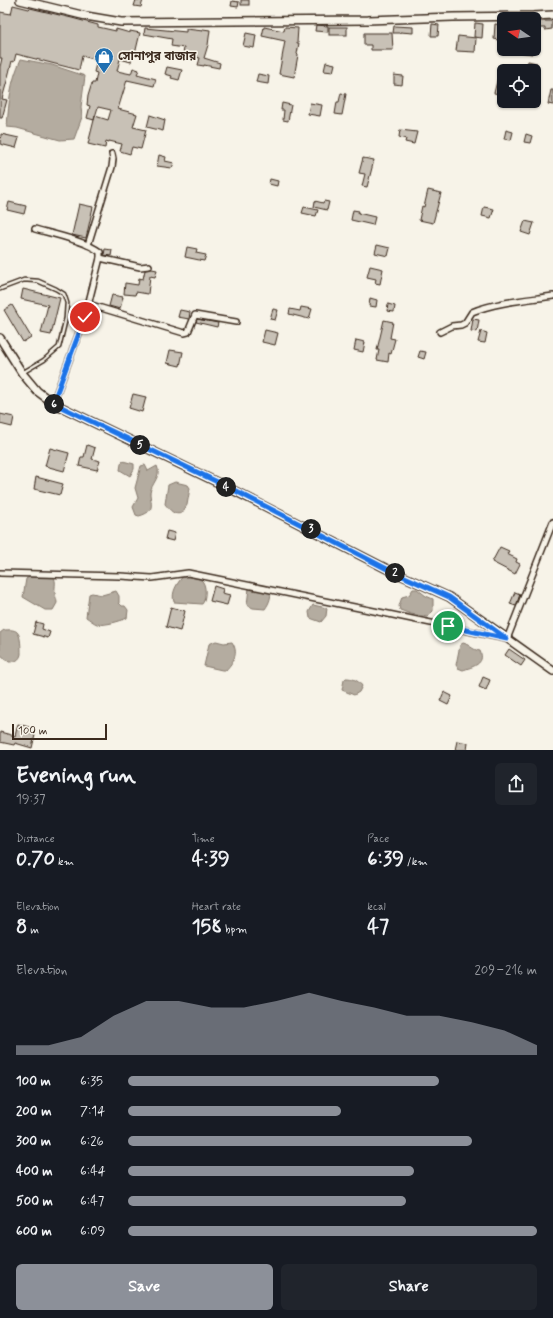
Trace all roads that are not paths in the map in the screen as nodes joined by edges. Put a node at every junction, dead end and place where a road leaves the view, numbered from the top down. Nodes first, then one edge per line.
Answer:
1 (20, 0) edge
2 (553, 15) edge
3 (112, 154) dead end
4 (35, 229) dead end
5 (88, 245) junction
6 (100, 258) junction
7 (149, 266) dead end
8 (0, 289) edge
9 (553, 296) edge
10 (88, 304) junction
11 (236, 322) dead end
12 (440, 332) dead end
13 (0, 338) edge
14 (22, 373) junction
15 (53, 403) junction
16 (553, 522) edge
17 (0, 572) edge
18 (507, 639) junction
19 (553, 671) edge

1 - 2 main road
3 - 5 street
4 - 5 street
5 - 6 street
6 - 7 street
6 - 10 street
8 - 14 lane
9 - 12 street
10 - 11 street
10 - 15 street
13 - 14 main road
14 - 15 main road
15 - 18 main road
16 - 18 street
17 - 18 street
18 - 19 main road

